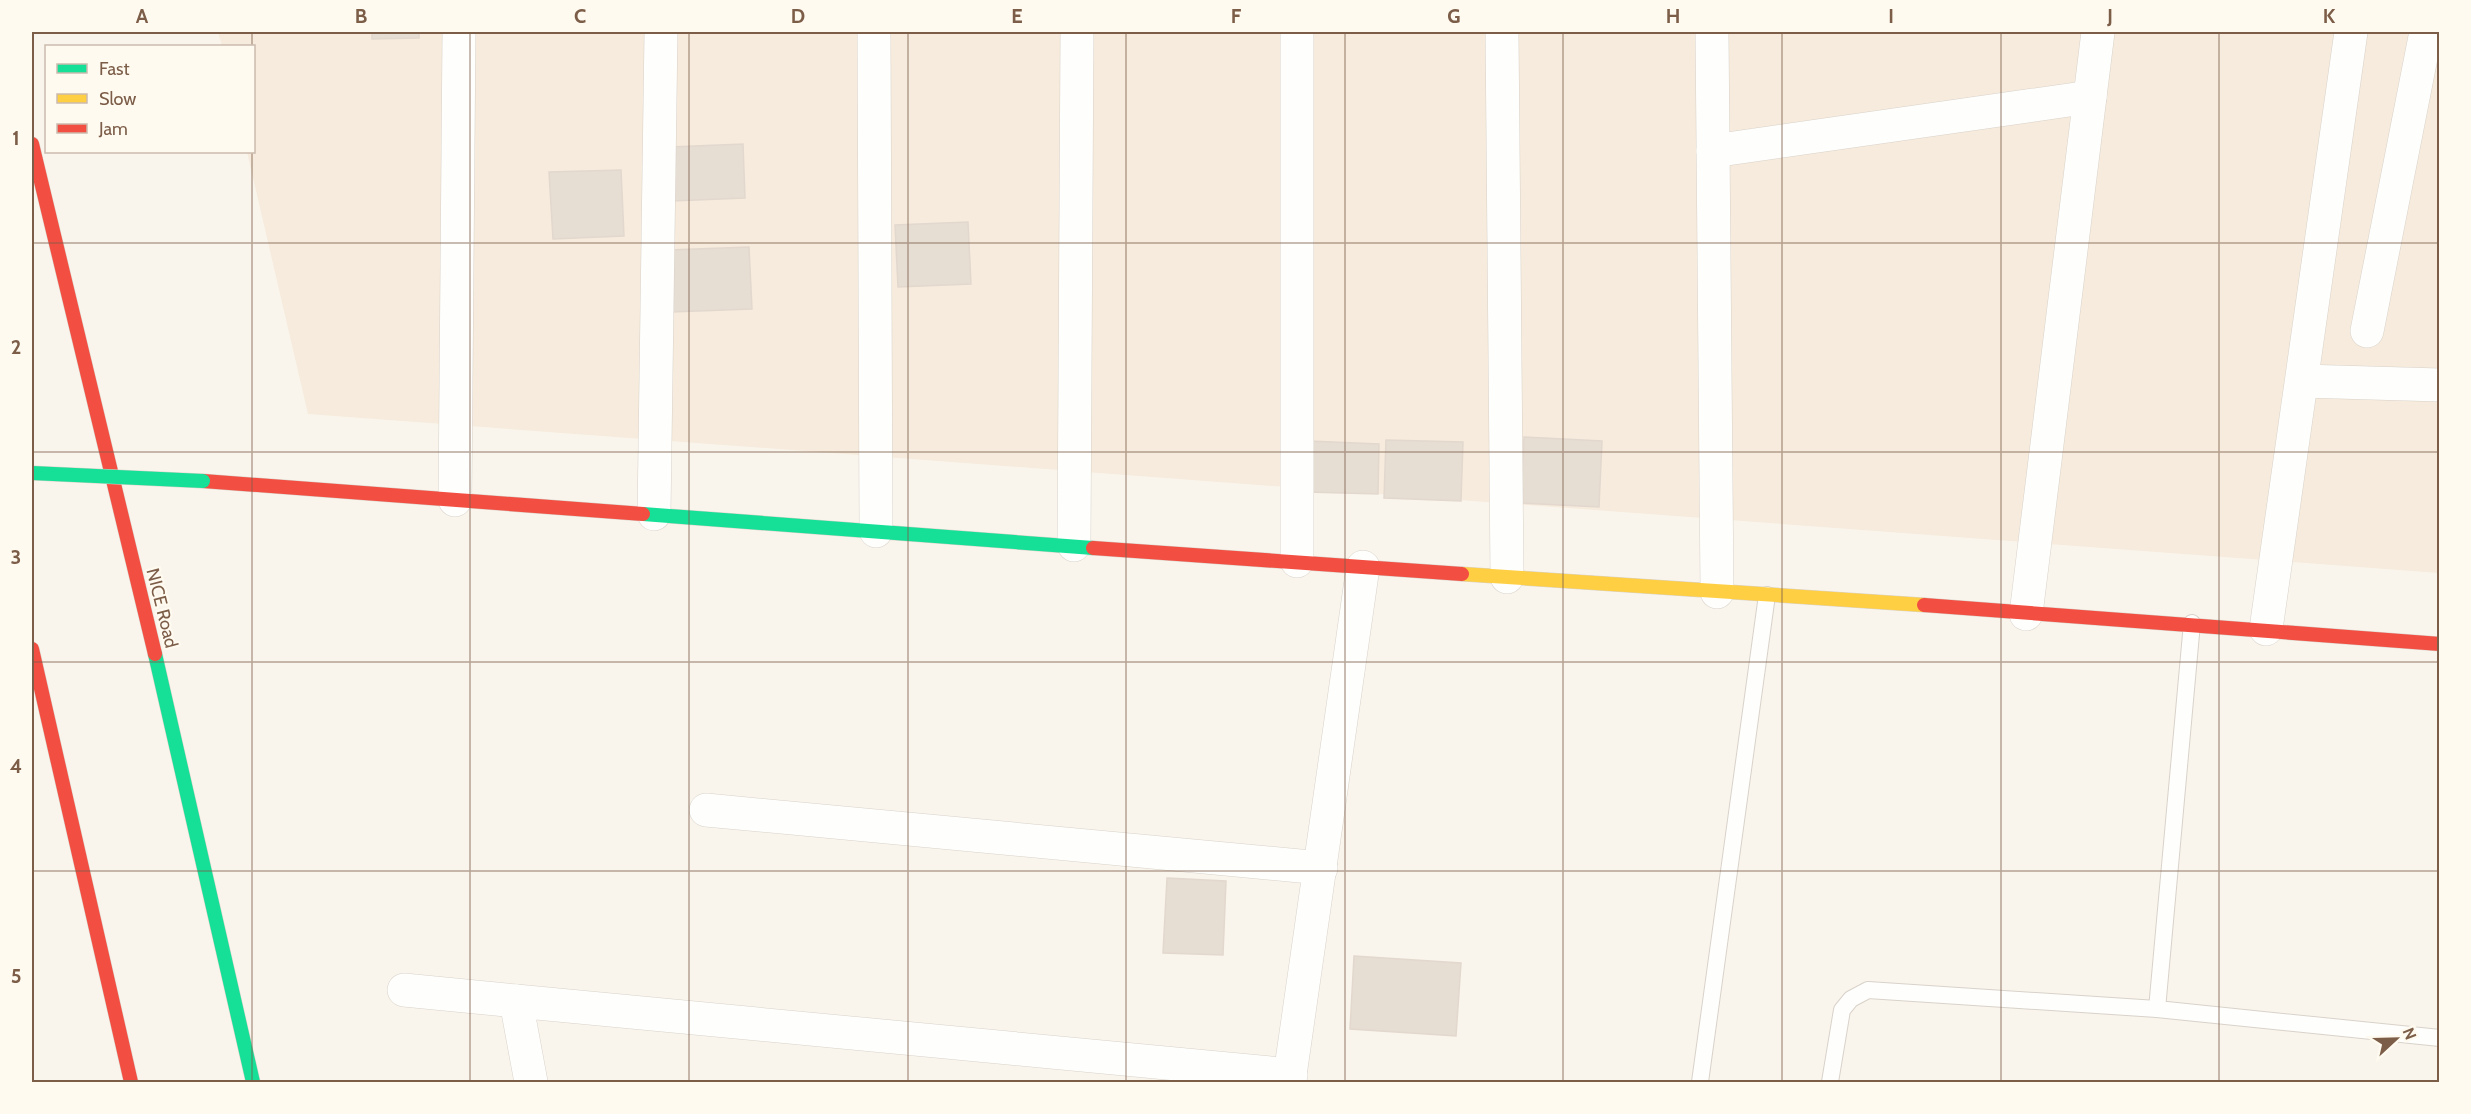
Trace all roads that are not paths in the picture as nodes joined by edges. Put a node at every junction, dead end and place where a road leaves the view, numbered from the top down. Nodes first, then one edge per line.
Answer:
1 (459, 32) edge
2 (660, 32) edge
3 (874, 32) edge
4 (1077, 32) edge
5 (1297, 32) edge
6 (1502, 32) edge
7 (1712, 32) edge
8 (2098, 32) edge
9 (2351, 32) edge
10 (2426, 32) edge
11 (2090, 97) junction
12 (32, 144) edge
13 (1713, 151) junction
14 (2367, 331) dead end
15 (2302, 381) junction
16 (2439, 385) edge
17 (32, 473) edge
18 (455, 500) junction
19 (654, 514) junction
20 (876, 531) junction
21 (1074, 545) junction
22 (1297, 561) junction
23 (1363, 567) junction
24 (1507, 577) junction
25 (1717, 592) junction
26 (1767, 596) junction
27 (2026, 614) junction
28 (2192, 623) junction
29 (2266, 629) junction
30 (2439, 644) edge
31 (32, 649) edge
32 (706, 810) dead end
33 (1321, 868) junction
34 (404, 990) dead end
35 (516, 1001) junction
36 (2157, 1009) junction
37 (2439, 1038) edge
38 (1290, 1079) edge
39 (131, 1083) edge
40 (254, 1083) edge
41 (531, 1083) edge
42 (1700, 1083) edge
43 (1830, 1083) edge

1 - 18 street
2 - 19 street
3 - 20 street
4 - 21 street
5 - 22 street
6 - 24 street
7 - 13 street
8 - 11 street
9 - 15 street
10 - 14 street
11 - 13 street
11 - 27 street
12 - 40 main road, NICE Road
13 - 25 street
15 - 16 street
15 - 29 street
17 - 18 main road, bridge
18 - 19 main road
19 - 20 main road
20 - 21 main road
21 - 22 main road
22 - 23 main road
23 - 24 main road
23 - 33 street
24 - 25 main road
25 - 26 main road
26 - 27 main road
26 - 42 lane
27 - 28 main road
28 - 29 main road
28 - 36 lane
29 - 30 main road
31 - 39 main road
32 - 33 street
33 - 38 street
34 - 35 street
35 - 38 street
35 - 41 street
36 - 37 lane
36 - 43 lane

